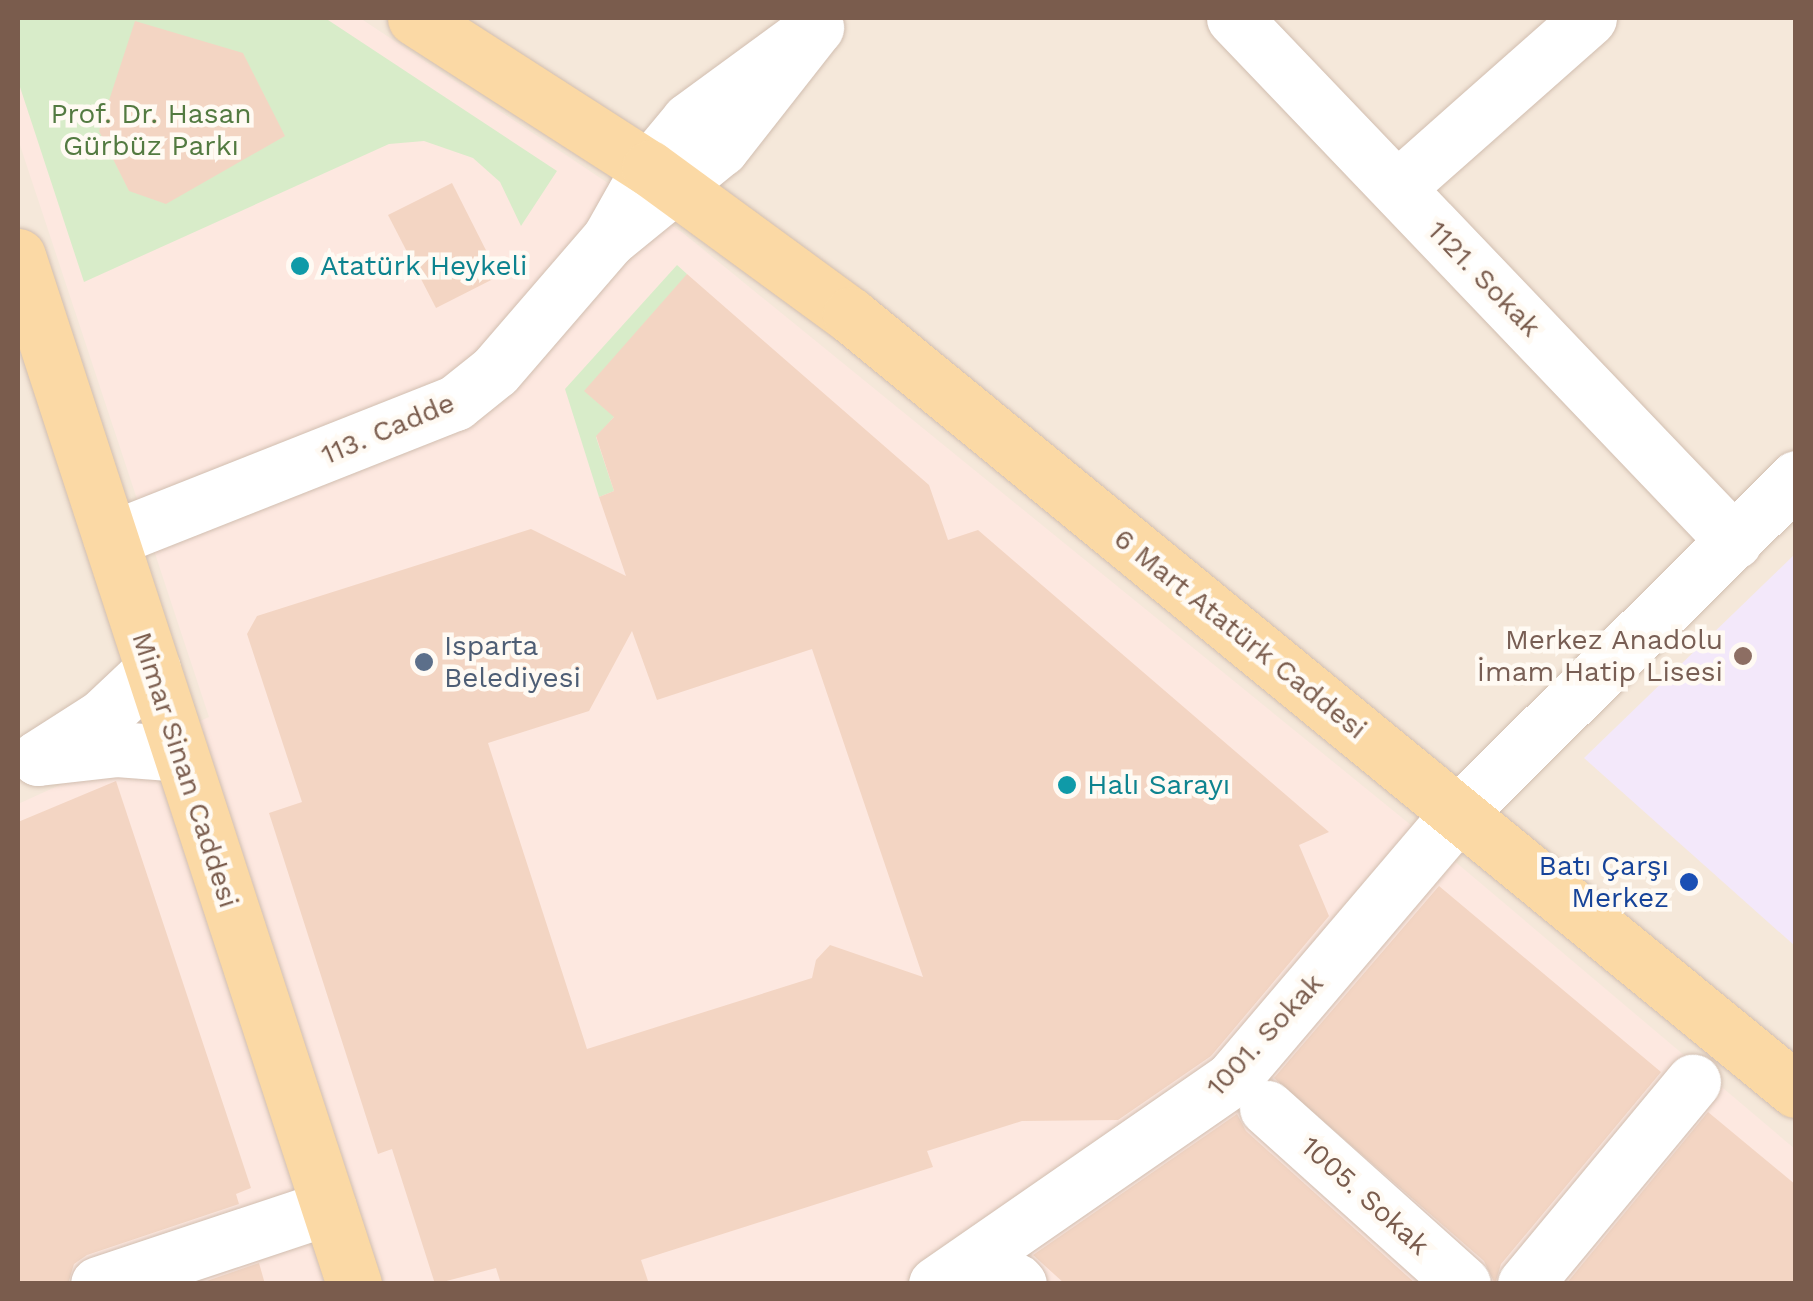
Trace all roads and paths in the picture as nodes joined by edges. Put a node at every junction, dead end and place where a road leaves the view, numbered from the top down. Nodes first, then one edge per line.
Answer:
1 (416, 18) edge
2 (1234, 18) edge
3 (1590, 18) edge
4 (821, 22) edge
5 (663, 178) junction
6 (1398, 188) junction
7 (18, 256) edge
8 (1796, 478) edge
9 (112, 539) junction
10 (1734, 541) junction
11 (152, 670) junction
12 (180, 754) junction
13 (28, 762) edge
14 (1458, 813) junction
15 (1693, 1082) dead end
16 (1796, 1090) edge
17 (1266, 1108) dead end
18 (328, 1207) junction
19 (98, 1284) edge
20 (354, 1284) edge
21 (936, 1284) edge
22 (1463, 1284) edge
23 (1525, 1284) edge

1 - 5 main road
2 - 6 street, 1121. Sokak
3 - 6 street
4 - 5 street, 113. Cadde
5 - 9 street, 113. Cadde
5 - 14 main road, 6 Mart Atatürk Caddesi
6 - 10 street, 1121. Sokak
7 - 9 main road, Mimar Sinan Caddesi
8 - 10 street, 1001. Sokak
9 - 11 main road, Mimar Sinan Caddesi
10 - 14 street, 1001. Sokak
11 - 12 main road, Mimar Sinan Caddesi
11 - 13 street
12 - 13 street
12 - 18 main road, Mimar Sinan Caddesi
14 - 16 main road, 6 Mart Atatürk Caddesi
14 - 21 street, 1001. Sokak
15 - 23 street
17 - 22 street, 1005. Sokak
18 - 19 street
18 - 20 main road, Mimar Sinan Caddesi

